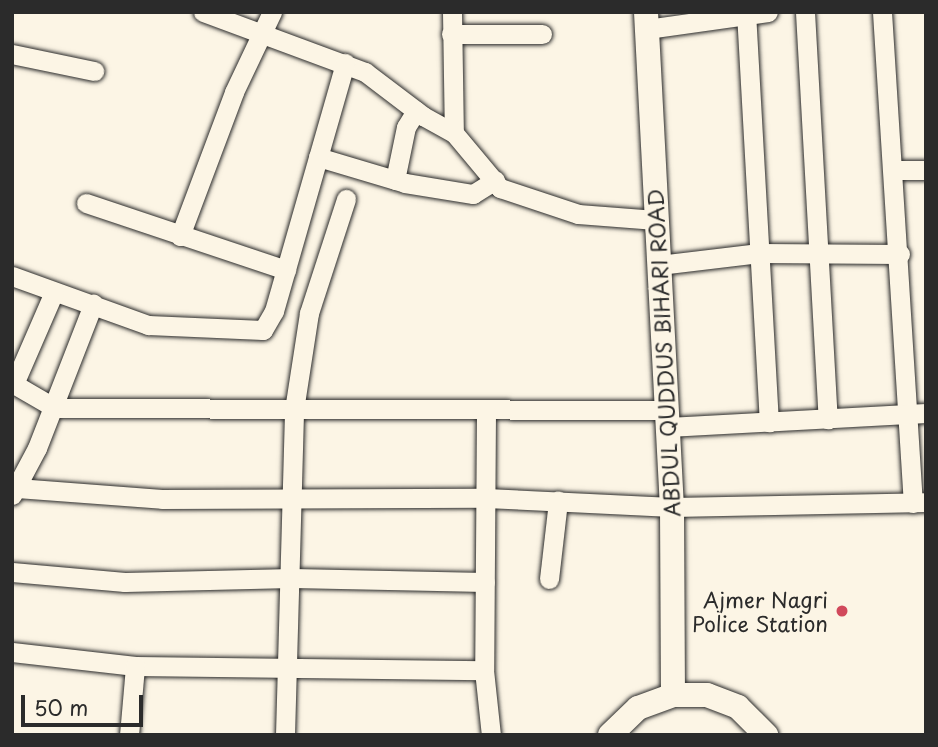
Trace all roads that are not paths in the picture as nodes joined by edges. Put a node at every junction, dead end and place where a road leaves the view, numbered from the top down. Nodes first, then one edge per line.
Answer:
1 (203, 12) edge
2 (272, 12) edge
3 (452, 12) edge
4 (768, 12) edge
5 (805, 12) edge
6 (882, 12) edge
7 (746, 14) edge
8 (646, 21) edge
9 (451, 34) junction
10 (542, 34) dead end
11 (260, 36) junction
12 (12, 54) edge
13 (345, 63) junction
14 (94, 71) dead end
15 (416, 111) junction
16 (454, 133) junction
17 (318, 157) junction
18 (895, 170) junction
19 (926, 170) edge
20 (395, 180) junction
21 (495, 180) junction
22 (346, 199) dead end
23 (86, 203) dead end
24 (656, 220) junction
25 (180, 236) junction
26 (759, 253) junction
27 (818, 254) junction
28 (900, 254) junction
29 (659, 265) junction
30 (286, 270) junction
31 (12, 276) edge
32 (54, 292) junction
33 (93, 304) junction
34 (13, 384) edge
35 (55, 408) junction
36 (294, 410) junction
37 (486, 412) junction
38 (917, 414) edge
39 (667, 419) junction
40 (828, 419) junction
41 (769, 422) junction
42 (15, 491) edge
43 (294, 498) junction
44 (486, 498) junction
45 (558, 501) junction
46 (920, 502) edge
47 (672, 507) junction
48 (12, 572) edge
49 (292, 578) junction
50 (549, 579) dead end
51 (485, 582) junction
52 (12, 652) edge
53 (135, 666) junction
54 (285, 667) junction
55 (484, 670) junction
56 (673, 695) junction
57 (771, 734) edge
58 (129, 735) edge
59 (285, 735) edge
60 (491, 735) edge
61 (610, 735) edge

1 - 11 street
2 - 11 street
3 - 9 street
4 - 7 street
5 - 27 street
6 - 18 street
7 - 8 street
7 - 26 street
8 - 24 main road, ABDUL QUDDUS BIHARI ROAD
9 - 10 street
9 - 16 street
11 - 13 street
11 - 25 street
12 - 14 street
13 - 15 street
13 - 17 street
15 - 16 street
15 - 20 street
16 - 21 street
17 - 20 street
17 - 30 street
18 - 19 street
18 - 28 street
20 - 21 street
21 - 24 street
22 - 36 street
23 - 25 street
24 - 29 main road, ABDUL QUDDUS BIHARI ROAD
25 - 30 street
26 - 27 street
26 - 29 street
26 - 41 street
27 - 28 street
27 - 40 street
28 - 38 street
29 - 39 main road, ABDUL QUDDUS BIHARI ROAD
30 - 33 street
31 - 32 street
32 - 33 street
32 - 34 street
33 - 35 street
34 - 35 street
35 - 36 street
35 - 42 street
36 - 37 street
36 - 43 street
37 - 39 street
37 - 44 street
38 - 40 street
38 - 46 street
39 - 41 street
39 - 47 main road, ABDUL QUDDUS BIHARI ROAD
40 - 41 street
42 - 43 street
43 - 44 street
43 - 49 street
44 - 45 street
44 - 51 street
45 - 47 street
45 - 50 street
46 - 47 street
47 - 56 main road, ABDUL QUDDUS BIHARI ROAD
48 - 49 street
49 - 51 street
49 - 54 street
51 - 55 street
52 - 53 street
53 - 54 street
53 - 58 street
54 - 55 street
54 - 59 street
55 - 60 street
56 - 57 main road
56 - 61 main road

